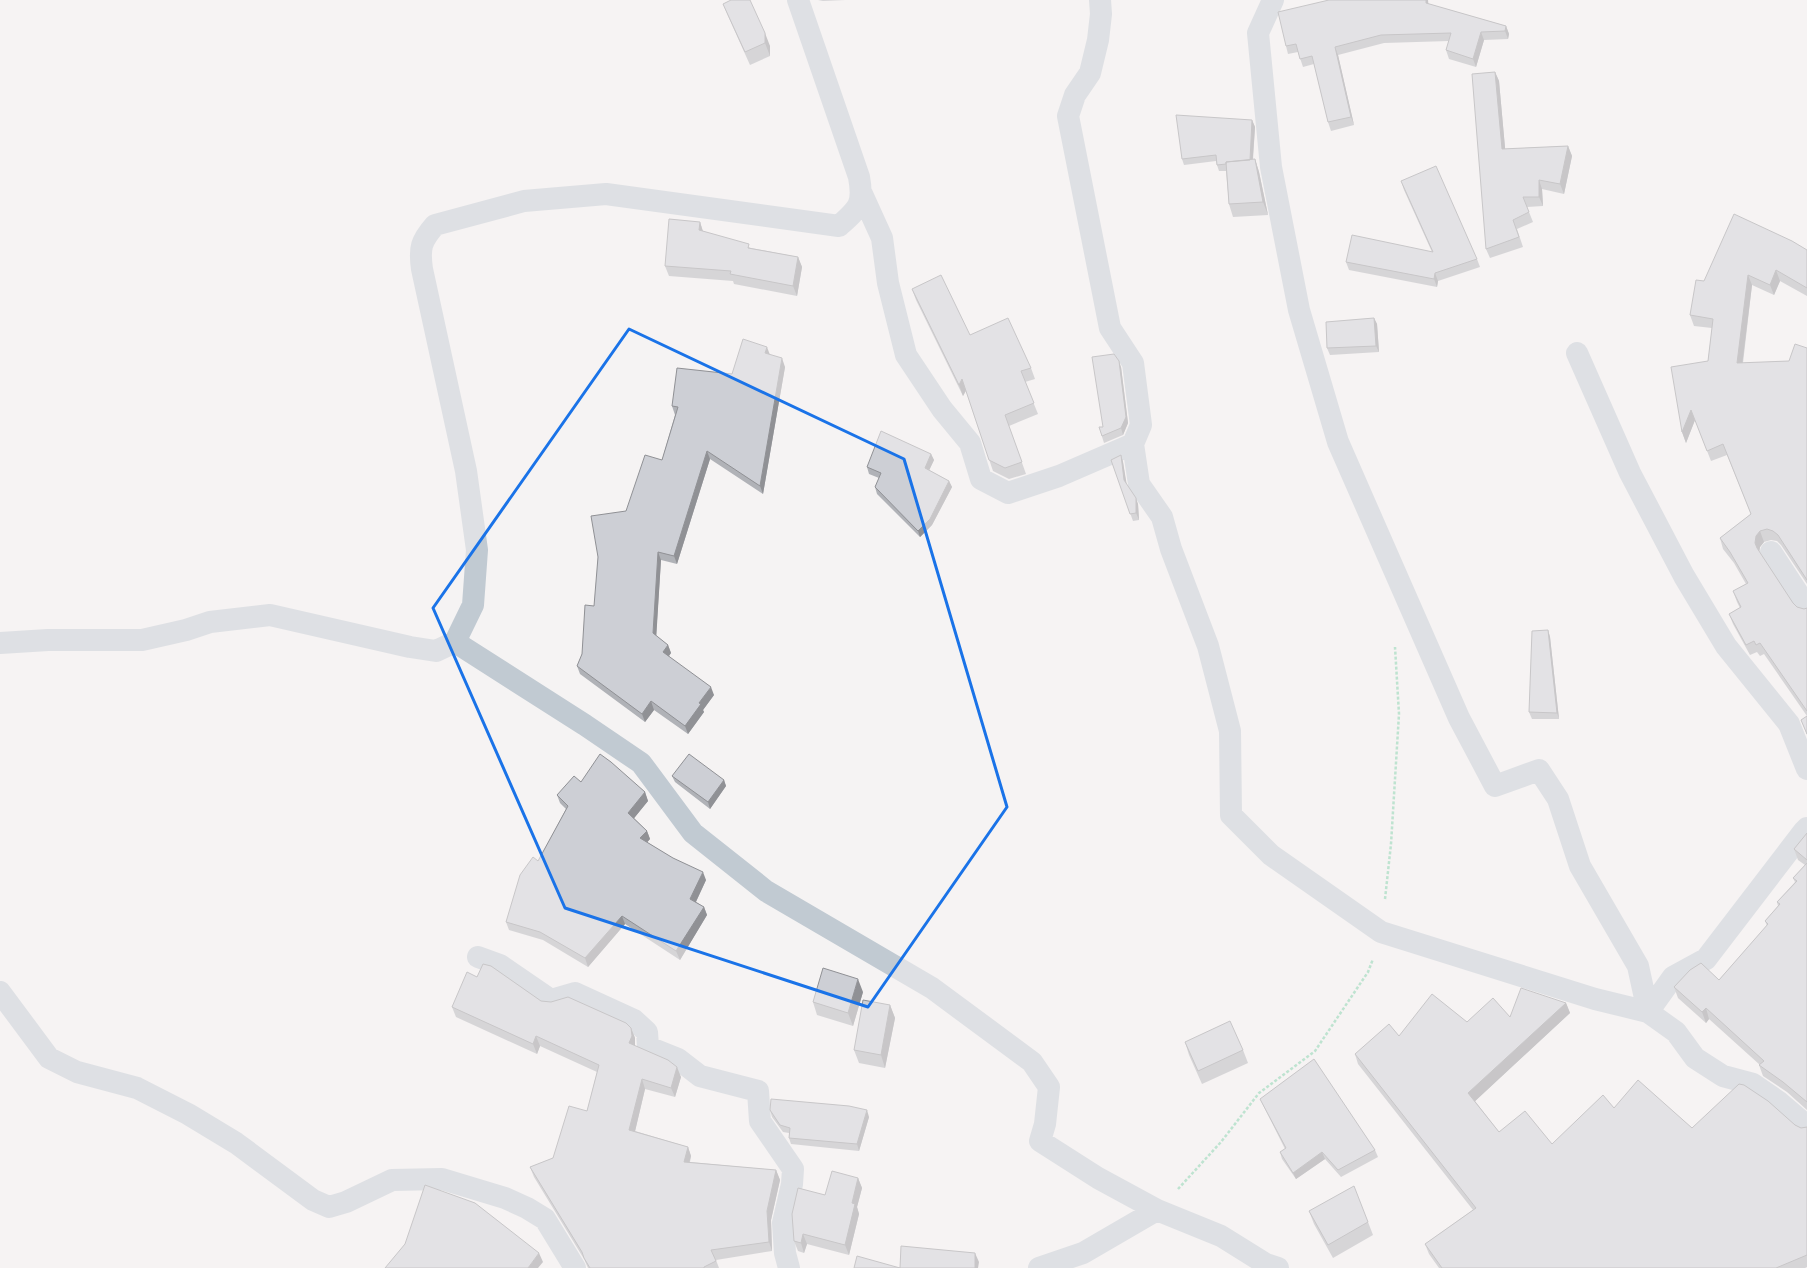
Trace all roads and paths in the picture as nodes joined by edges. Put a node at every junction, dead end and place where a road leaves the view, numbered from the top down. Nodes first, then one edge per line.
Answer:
1 (798, 0) edge
2 (1100, 0) edge
3 (1273, 0) edge
4 (862, 194) junction
5 (1577, 353) dead end
6 (1133, 444) junction
7 (1771, 552) dead end
8 (1807, 607) edge
9 (455, 642) junction
10 (0, 643) edge
11 (1807, 769) edge
12 (1807, 828) edge
13 (478, 957) dead end
14 (0, 992) edge
15 (1648, 1012) junction
16 (1807, 1126) edge
17 (1157, 1210) junction
18 (575, 1268) edge
19 (789, 1268) edge
20 (1039, 1268) edge
21 (1278, 1268) edge

1 - 4 street
2 - 6 street
3 - 15 street
4 - 6 street
4 - 9 street
5 - 11 street
6 - 15 street
7 - 8 street
9 - 10 street
9 - 17 street
12 - 15 street
13 - 19 street
14 - 18 street
15 - 16 street
17 - 20 street
17 - 21 street

